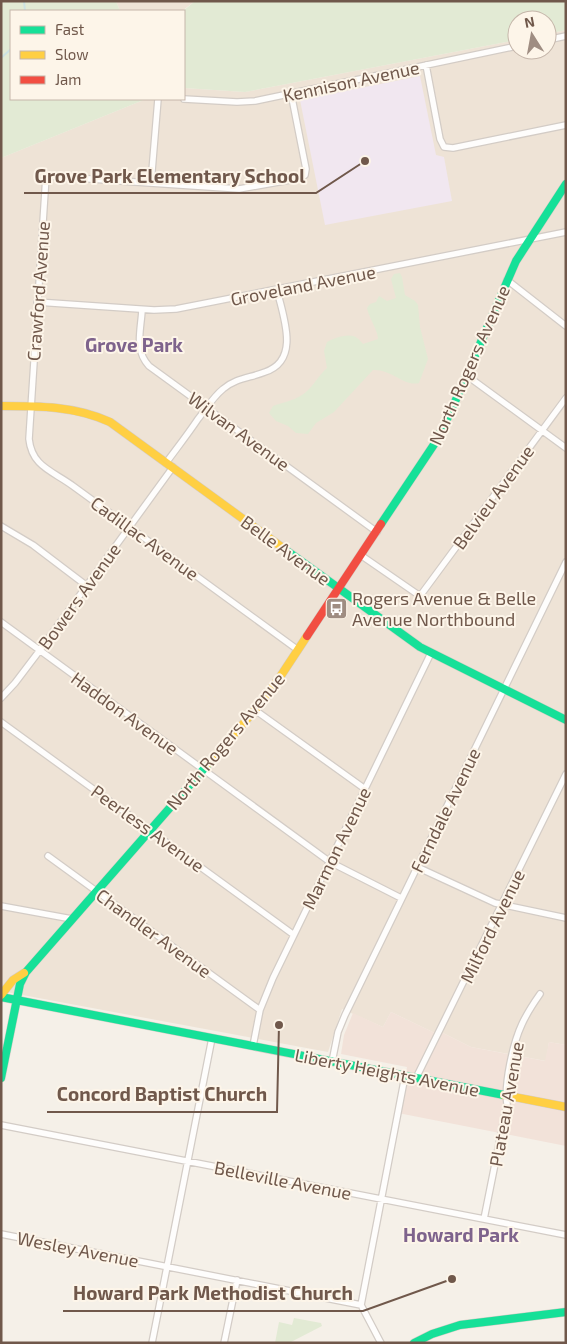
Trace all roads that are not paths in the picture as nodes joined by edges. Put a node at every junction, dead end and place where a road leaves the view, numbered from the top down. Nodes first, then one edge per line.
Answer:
1 (507, 48) edge
2 (426, 65) junction
3 (291, 93) junction
4 (185, 99) edge
5 (158, 100) edge
6 (566, 125) edge
7 (151, 183) junction
8 (566, 184) edge
9 (566, 232) edge
10 (529, 240) junction
11 (507, 280) junction
12 (278, 290) junction
13 (37, 302) junction
14 (142, 310) junction
15 (566, 326) edge
16 (466, 375) junction
17 (566, 398) edge
18 (1, 406) edge
19 (31, 406) junction
20 (207, 407) junction
21 (542, 430) junction
22 (566, 448) edge
23 (170, 465) junction
24 (1, 526) edge
25 (129, 526) junction
26 (377, 532) junction
27 (362, 556) junction
28 (566, 562) edge
29 (87, 586) junction
30 (340, 588) junction
31 (1, 622) edge
32 (40, 650) junction
33 (298, 650) junction
34 (431, 653) junction
35 (504, 689) junction
36 (1, 698) edge
37 (255, 710) junction
38 (566, 720) edge
39 (1, 722) edge
40 (203, 770) junction
41 (566, 774) edge
42 (365, 789) junction
43 (150, 830) junction
44 (48, 856) dead end
45 (330, 862) junction
46 (417, 867) junction
47 (96, 891) junction
48 (402, 898) junction
49 (502, 905) junction
50 (1, 906) edge
51 (566, 918) edge
52 (72, 919) junction
53 (294, 935) junction
54 (26, 972) junction
55 (540, 994) dead end
56 (1, 996) edge
57 (17, 1000) junction
58 (260, 1010) junction
59 (212, 1038) junction
60 (253, 1046) junction
61 (332, 1062) junction
62 (405, 1076) junction
63 (1, 1078) edge
64 (416, 1078) junction
65 (506, 1096) junction
66 (566, 1107) edge
67 (1, 1125) edge
68 (188, 1161) junction
69 (382, 1199) junction
70 (484, 1219) junction
71 (1, 1234) edge
72 (566, 1235) edge
73 (167, 1267) junction
74 (237, 1280) junction
75 (362, 1305) junction
76 (566, 1312) edge
77 (152, 1343) edge
78 (224, 1343) edge
79 (381, 1343) edge
80 (414, 1343) edge

1 - 2 street, Kennison Avenue
2 - 3 street, Kennison Avenue
2 - 6 street
3 - 4 street, Kennison Avenue
3 - 7 street
5 - 7 street
7 - 13 street, Crawford Avenue
8 - 10 street, North Rogers Avenue
9 - 10 street, Groveland Avenue
10 - 11 street, North Rogers Avenue
10 - 12 street, Groveland Avenue
11 - 15 street
11 - 16 street, North Rogers Avenue
12 - 14 street, Groveland Avenue
12 - 20 street, Bowers Avenue
13 - 14 street, Groveland Avenue
13 - 19 street, Crawford Avenue
14 - 20 street, Wilvan Avenue
16 - 21 street
16 - 26 street, North Rogers Avenue
17 - 21 street, Belvieu Avenue
18 - 19 street, Belle Avenue
19 - 23 street, Belle Avenue
19 - 25 street, Cadillac Avenue
20 - 23 street, Bowers Avenue
20 - 26 street, Wilvan Avenue
21 - 22 street
21 - 27 street, Belvieu Avenue
23 - 25 street, Bowers Avenue
23 - 30 street, Belle Avenue
24 - 29 street
25 - 29 street, Bowers Avenue
25 - 33 street, Cadillac Avenue
26 - 27 street, North Rogers Avenue
27 - 30 street, North Rogers Avenue
28 - 35 street, Ferndale Avenue
29 - 32 street, Bowers Avenue
30 - 33 street, North Rogers Avenue
30 - 34 street, Belle Avenue
31 - 32 street, Haddon Avenue
32 - 36 street, Bowers Avenue
32 - 40 street, Haddon Avenue
33 - 37 street, North Rogers Avenue
34 - 35 street, Belle Avenue
34 - 42 street, Marmon Avenue
35 - 38 street, Belle Avenue
35 - 46 street, Ferndale Avenue
37 - 40 street, North Rogers Avenue
37 - 42 street
39 - 43 street, Peerless Avenue
40 - 43 street, North Rogers Avenue
40 - 45 street, Haddon Avenue
41 - 49 street, Milford Avenue
42 - 45 street, Marmon Avenue
43 - 47 street, North Rogers Avenue
43 - 53 street, Peerless Avenue
44 - 47 street, Chandler Avenue
45 - 48 street, Haddon Avenue
45 - 53 street, Marmon Avenue
46 - 48 street, Ferndale Avenue
46 - 49 street
47 - 52 street, North Rogers Avenue
47 - 58 street, Chandler Avenue
48 - 61 street, Ferndale Avenue
49 - 51 street
49 - 64 street, Milford Avenue
50 - 52 street
52 - 54 street, North Rogers Avenue
53 - 58 street, Marmon Avenue
54 - 56 street
54 - 57 street, North Rogers Avenue
55 - 65 street, Plateau Avenue
56 - 57 street, Liberty Heights Avenue
57 - 59 street, Liberty Heights Avenue
57 - 63 street, North Rogers Avenue
58 - 60 street, Marmon Avenue
59 - 60 street, Liberty Heights Avenue
59 - 68 street
60 - 61 street, Liberty Heights Avenue
61 - 62 street, Liberty Heights Avenue
62 - 64 street, Liberty Heights Avenue
62 - 69 street
64 - 65 street, Liberty Heights Avenue
65 - 66 street, Liberty Heights Avenue
65 - 70 street, Plateau Avenue
67 - 68 street, Belleville Avenue
68 - 69 street, Belleville Avenue
68 - 73 street
69 - 70 street, Belleville Avenue
69 - 75 street
70 - 72 street, Belleville Avenue
71 - 73 street, Wesley Avenue
73 - 74 street, Wesley Avenue
73 - 77 street
74 - 75 street, Wesley Avenue
74 - 78 street
75 - 79 street
76 - 80 street

